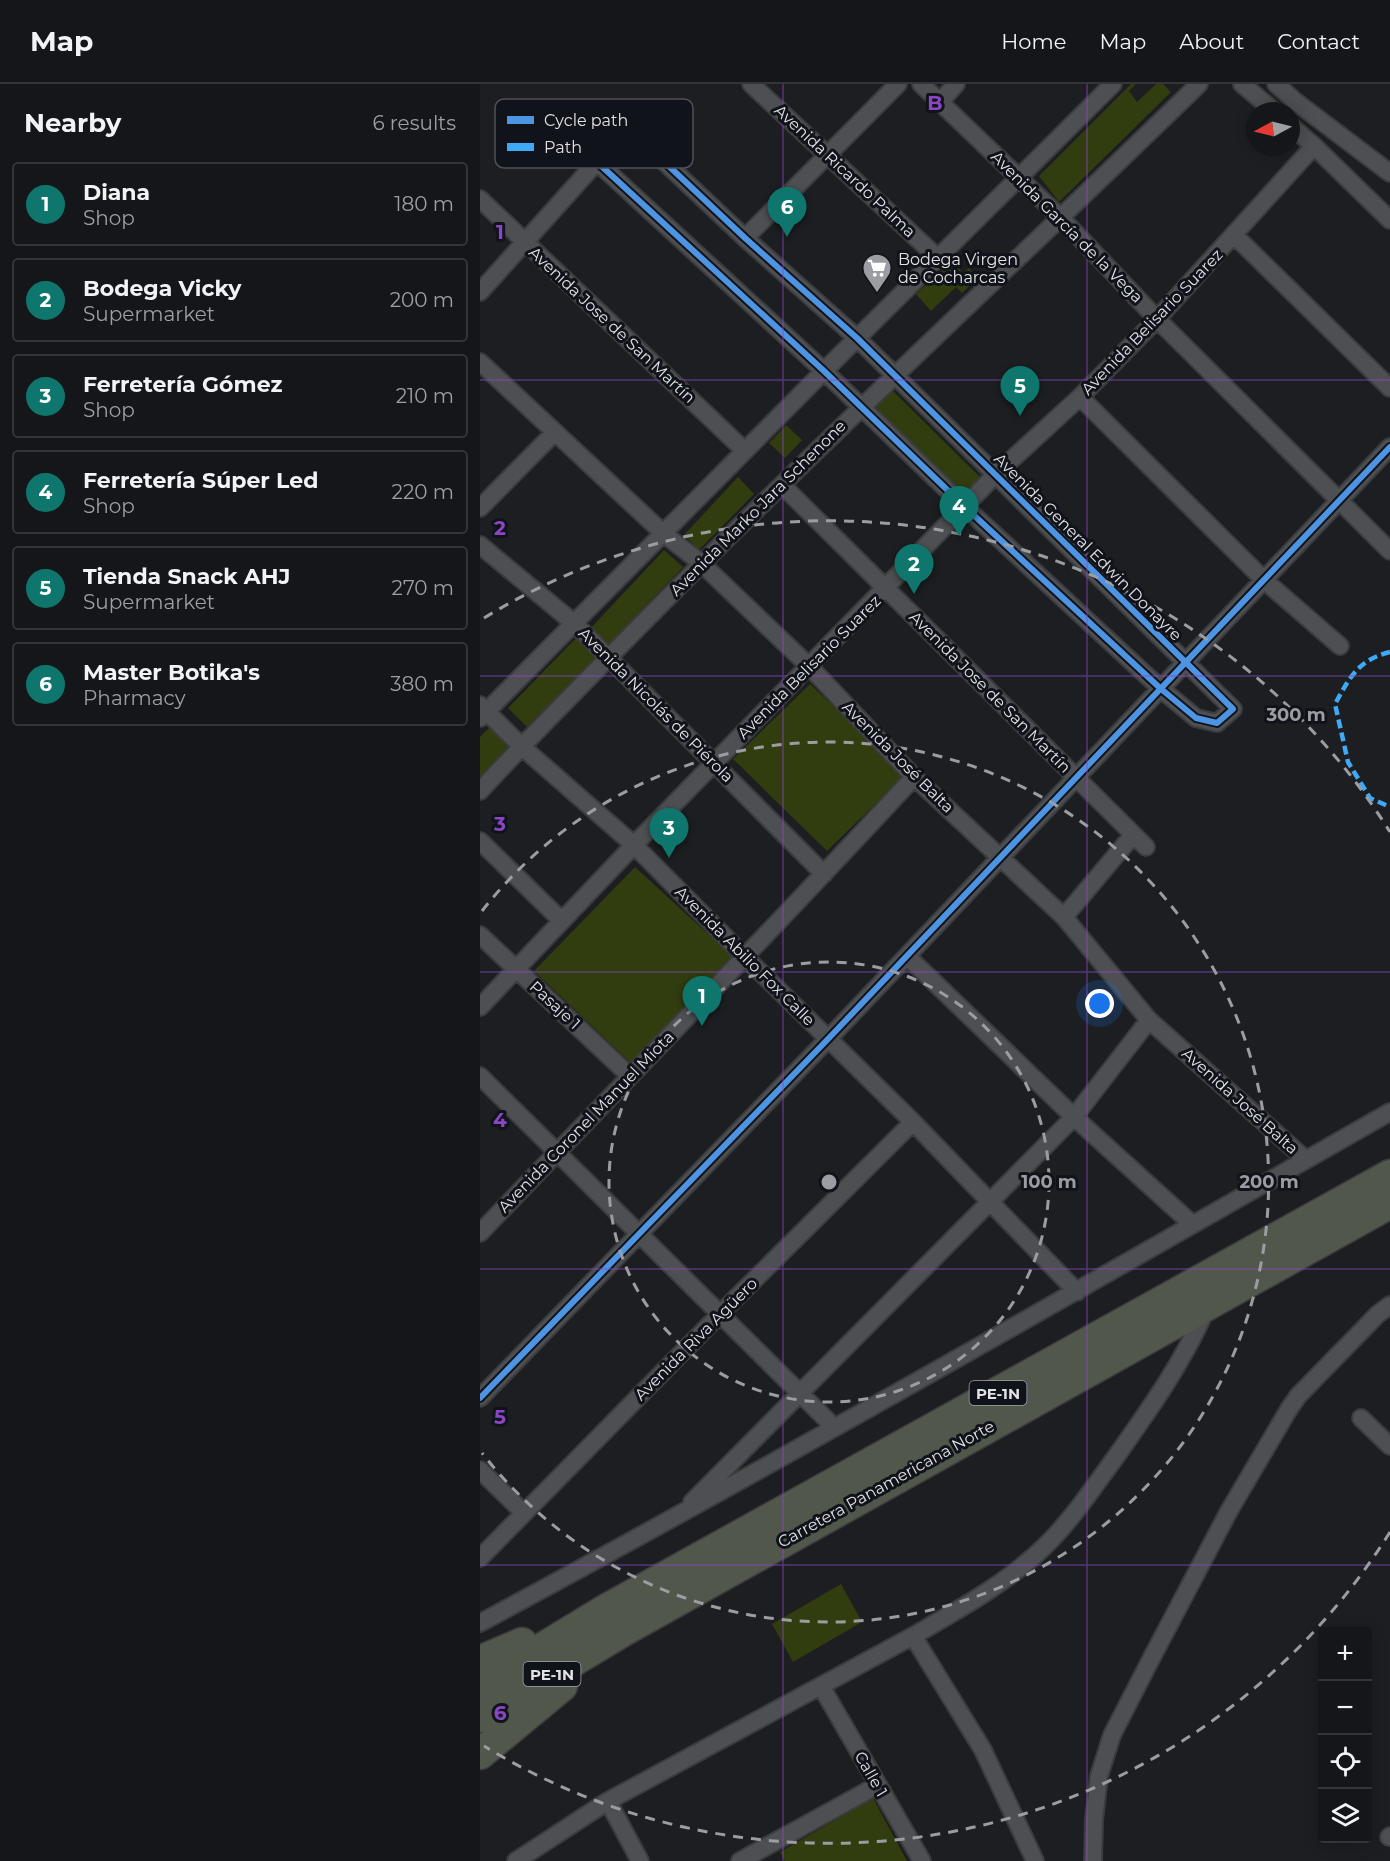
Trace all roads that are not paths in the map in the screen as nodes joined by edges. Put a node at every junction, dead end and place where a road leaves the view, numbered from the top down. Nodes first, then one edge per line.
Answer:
1 (752, 84) edge
2 (898, 84) edge
3 (921, 84) edge
4 (956, 84) edge
5 (1113, 84) edge
6 (1199, 84) edge
7 (1242, 84) edge
8 (1276, 84) edge
9 (940, 102) junction
10 (1263, 102) edge
11 (1300, 134) edge
12 (1314, 146) junction
13 (827, 155) junction
14 (592, 168) edge
15 (604, 168) edge
16 (671, 168) edge
17 (1390, 173) edge
18 (1019, 176) junction
19 (480, 199) edge
20 (1061, 218) junction
21 (1390, 220) edge
22 (1234, 235) junction
23 (746, 238) junction
24 (526, 243) junction
25 (938, 258) junction
26 (480, 292) edge
27 (1157, 319) junction
28 (857, 338) junction
29 (480, 362) edge
30 (824, 371) junction
31 (896, 375) junction
32 (1390, 388) edge
33 (1080, 397) junction
34 (862, 406) junction
35 (555, 432) junction
36 (1390, 447) edge
37 (745, 451) junction
38 (996, 474) junction
39 (782, 485) junction
40 (1339, 501) junction
41 (480, 507) edge
42 (965, 507) junction
43 (663, 533) junction
44 (480, 544) edge
45 (1390, 551) edge
46 (701, 563) junction
47 (1264, 580) junction
48 (886, 589) junction
49 (575, 624) junction
50 (1340, 646) dead end
51 (609, 657) junction
52 (1187, 663) junction
53 (810, 667) junction
54 (1160, 688) junction
55 (482, 712) edge
56 (521, 746) junction
57 (713, 765) junction
58 (914, 777) junction
59 (1076, 777) junction
60 (480, 790) edge
61 (1133, 835) junction
62 (480, 841) edge
63 (634, 845) junction
64 (1146, 847) dead end
65 (1000, 856) junction
66 (824, 874) junction
67 (1064, 917) junction
68 (562, 921) junction
69 (480, 934) edge
70 (744, 956) junction
71 (907, 956) junction
72 (517, 968) junction
73 (480, 1007) edge
74 (1149, 1020) junction
75 (830, 1038) junction
76 (480, 1076) edge
77 (630, 1076) junction
78 (1390, 1112) edge
79 (1074, 1117) junction
80 (913, 1122) junction
81 (557, 1153) junction
82 (1306, 1160) junction
83 (1390, 1175) edge
84 (990, 1202) junction
85 (1390, 1203) edge
86 (1192, 1224) junction
87 (480, 1233) edge
88 (638, 1235) junction
89 (1077, 1292) junction
90 (1209, 1303) junction
91 (719, 1315) junction
92 (1386, 1315) edge
93 (799, 1394) junction
94 (480, 1398) edge
95 (1360, 1418) dead end
96 (834, 1427) junction
97 (1390, 1446) edge
98 (480, 1470) edge
99 (524, 1513) junction
100 (678, 1517) junction
101 (480, 1558) edge
102 (615, 1620) junction
103 (480, 1623) edge
104 (913, 1636) junction
105 (480, 1661) edge
106 (480, 1686) edge
107 (821, 1686) junction
108 (480, 1717) edge
109 (480, 1754) edge
110 (878, 1785) junction
111 (608, 1802) junction
112 (770, 1854) edge
113 (516, 1861) edge
114 (640, 1861) edge
115 (741, 1861) edge
116 (922, 1861) edge
117 (1035, 1861) edge
118 (1093, 1861) edge

1 - 13 street, Avenida Ricardo Palma
2 - 13 street
3 - 9 street, Avenida García de la Vega
4 - 9 street
5 - 18 street
6 - 20 street, Avenida Marko Jara Schenone
7 - 10 street
8 - 17 street
9 - 18 street, Avenida García de la Vega
11 - 12 street
12 - 21 street
12 - 22 street, Avenida Belisario Suarez
13 - 23 street
13 - 25 street, Avenida Ricardo Palma
14 - 24 street
15 - 30 street, Avenida General Edwin Donayre
16 - 23 street, Avenida General Edwin Donayre
18 - 20 street, Avenida García de la Vega
18 - 25 street
19 - 24 street, Avenida Jose de San Martín
20 - 27 street, Avenida García de la Vega
20 - 31 street, Avenida Marko Jara Schenone
22 - 27 street, Avenida Belisario Suarez
22 - 32 street
23 - 28 street, Avenida General Edwin Donayre
24 - 26 street
24 - 37 street, Avenida Jose de San Martín
25 - 28 street
27 - 33 street, Avenida Belisario Suarez
27 - 40 street, Avenida García de la Vega
28 - 30 street
28 - 31 street, Avenida General Edwin Donayre
29 - 35 street, Avenida José Balta
30 - 34 street, Avenida General Edwin Donayre
30 - 37 street
31 - 34 street, Avenida Marko Jara Schenone
31 - 38 street, Avenida General Edwin Donayre
33 - 38 street, Avenida Belisario Suarez
33 - 47 street
34 - 39 street, Avenida Marko Jara Schenone
34 - 42 street, Avenida General Edwin Donayre
35 - 41 street
35 - 43 street, Avenida José Balta
36 - 40 street
37 - 43 street
38 - 42 street, Avenida Belisario Suarez
38 - 52 street, Avenida General Edwin Donayre
39 - 46 street, Avenida Marko Jara Schenone
39 - 48 street, Avenida Jose de San Martín
40 - 45 street, Avenida García de la Vega
40 - 47 street
42 - 48 street, Avenida Belisario Suarez
42 - 54 street, Avenida General Edwin Donayre
43 - 46 street, Avenida José Balta
43 - 49 street
44 - 49 street, Avenida Nicolás de Piérola
46 - 51 street, Avenida Marko Jara Schenone
46 - 53 street, Avenida José Balta
47 - 50 street
47 - 52 street
48 - 53 street, Avenida Belisario Suarez
48 - 59 street, Avenida Jose de San Martín
49 - 51 street, Avenida Nicolás de Piérola
49 - 55 street
51 - 56 street, Avenida Marko Jara Schenone
51 - 57 street, Avenida Nicolás de Piérola
52 - 54 street
52 - 54 street, Avenida General Edwin Donayre
53 - 57 street, Avenida Belisario Suarez
53 - 58 street, Avenida José Balta
54 - 59 street
55 - 56 street, Avenida Abilio Fox Calle
56 - 60 street, Avenida Marko Jara Schenone
56 - 63 street, Avenida Abilio Fox Calle
57 - 63 street, Avenida Belisario Suarez
57 - 66 street, Avenida Nicolás de Piérola
58 - 65 street, Avenida José Balta
58 - 66 street, Avenida Coronel Manuel Miota
59 - 61 street, Avenida Jose de San Martín
59 - 65 street
61 - 64 street, Avenida Jose de San Martín
61 - 67 street
62 - 68 street
63 - 68 street, Avenida Belisario Suarez
63 - 70 street, Avenida Abilio Fox Calle
65 - 67 street, Avenida José Balta
65 - 71 street
66 - 70 street, Avenida Coronel Manuel Miota
67 - 74 street, Avenida José Balta
68 - 72 street, Avenida Belisario Suarez
69 - 72 street, Pasaje 1
70 - 75 street, Avenida Abilio Fox Calle
70 - 77 street, Avenida Coronel Manuel Miota
71 - 75 street
71 - 79 street
72 - 73 street, Avenida Belisario Suarez
72 - 77 street, Pasaje 1
74 - 79 street
74 - 82 street, Avenida José Balta
75 - 80 street, Avenida Abilio Fox Calle
75 - 88 street
76 - 81 street
77 - 81 street, Avenida Coronel Manuel Miota
78 - 82 street
79 - 84 street
79 - 86 street
80 - 84 street, Avenida Abilio Fox Calle
80 - 91 street, Avenida Riva Agüero
81 - 87 street, Avenida Coronel Manuel Miota
81 - 88 street
82 - 86 street
83 - 102 highway, Carretera Panamericana Norte / PE-1N
84 - 89 street, Avenida Abilio Fox Calle
84 - 93 street
85 - 90 highway, Carretera Panamericana Norte / PE-1N
86 - 89 street
88 - 91 street
88 - 94 street
89 - 96 street
90 - 102 highway, Carretera Panamericana Norte / PE-1N
90 - 104 street
91 - 93 street
91 - 99 street, Avenida Riva Agüero
92 - 118 street
93 - 96 street
93 - 100 street
95 - 97 street
96 - 100 street
98 - 99 street
99 - 101 street, Avenida Riva Agüero
100 - 103 street
102 - 105 highway
102 - 106 highway, Carretera Panamericana Norte / PE-1N
102 - 108 highway, Carretera Panamericana Norte / PE-1N
102 - 109 highway
104 - 107 street
104 - 117 street
107 - 110 street, Calle 1
107 - 111 street
110 - 112 street
110 - 116 street, Calle 1
111 - 113 street
111 - 114 street
112 - 115 street

